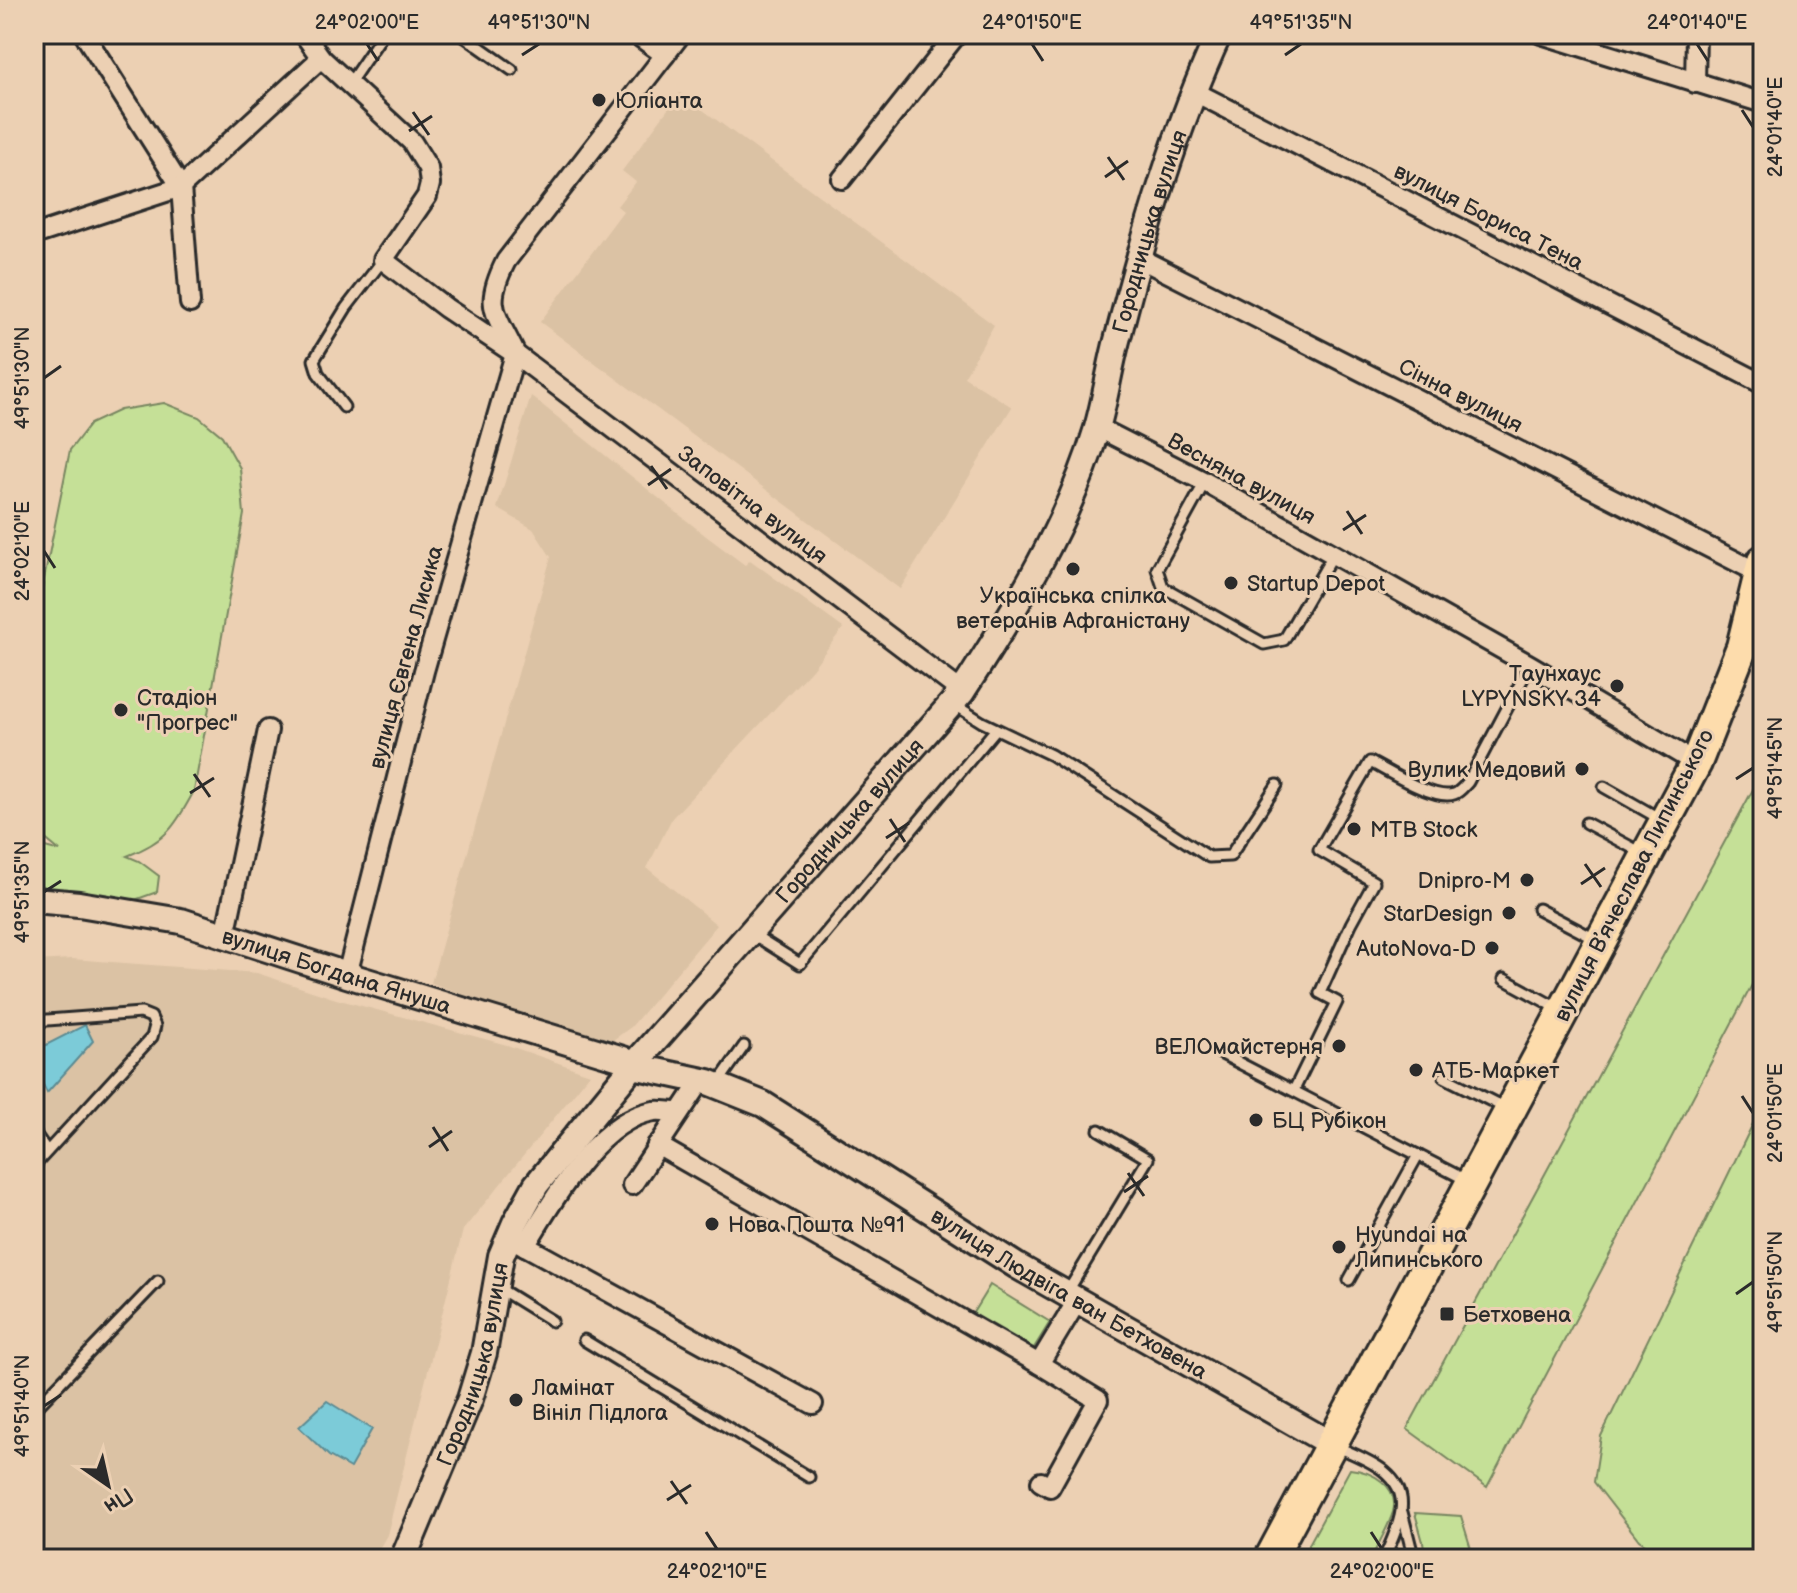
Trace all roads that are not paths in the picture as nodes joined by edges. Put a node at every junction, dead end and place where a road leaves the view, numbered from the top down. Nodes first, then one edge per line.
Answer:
1 (84, 34) edge
2 (304, 34) edge
3 (383, 34) edge
4 (461, 34) edge
5 (636, 34) edge
6 (681, 34) edge
7 (957, 34) edge
8 (1219, 34) edge
9 (1541, 34) edge
10 (1696, 34) edge
11 (665, 55) junction
12 (321, 58) junction
13 (512, 70) dead end
14 (1695, 83) junction
15 (349, 84) junction
16 (1193, 91) junction
17 (1763, 103) edge
18 (842, 179) dead end
19 (181, 187) junction
20 (34, 235) edge
21 (1139, 258) junction
22 (383, 260) junction
23 (190, 303) dead end
24 (515, 354) junction
25 (1763, 384) edge
26 (344, 407) dead end
27 (1097, 427) junction
28 (1205, 482) junction
29 (1333, 555) junction
30 (1762, 568) edge
31 (1530, 665) junction
32 (957, 698) junction
33 (996, 729) junction
34 (268, 730) dead end
35 (1696, 763) junction
36 (1277, 785) dead end
37 (1604, 787) dead end
38 (1665, 822) junction
39 (1586, 823) dead end
40 (1647, 855) junction
41 (34, 900) edge
42 (1538, 909) dead end
43 (750, 933) junction
44 (225, 936) junction
45 (1600, 942) junction
46 (347, 975) junction
47 (1504, 979) dead end
48 (1562, 1011) junction
49 (34, 1021) edge
50 (744, 1046) dead end
51 (1220, 1053) dead end
52 (633, 1066) junction
53 (1444, 1077) dead end
54 (709, 1084) junction
55 (1294, 1090) junction
56 (1509, 1110) junction
57 (679, 1112) junction
58 (1099, 1130) dead end
59 (34, 1132) edge
60 (657, 1145) junction
61 (47, 1151) junction
62 (1418, 1155) junction
63 (34, 1166) edge
64 (1471, 1183) junction
65 (632, 1185) dead end
66 (517, 1241) junction
67 (1349, 1280) dead end
68 (158, 1281) dead end
69 (494, 1286) junction
70 (1068, 1302) junction
71 (552, 1321) dead end
72 (584, 1340) dead end
73 (1039, 1364) junction
74 (1098, 1400) junction
75 (813, 1404) dead end
76 (34, 1410) edge
77 (1094, 1430) dead end
78 (1331, 1444) junction
79 (809, 1477) dead end
80 (1041, 1482) dead end
81 (1402, 1509) junction
82 (403, 1559) edge
83 (1270, 1559) edge
84 (1384, 1559) edge
85 (1414, 1559) edge

1 - 19 street
2 - 12 street
3 - 15 lane
4 - 13 lane
5 - 11 street
6 - 11 street
7 - 18 street
8 - 16 street, Городницька вулиця
9 - 14 street
10 - 14 street
11 - 24 street
12 - 15 street
12 - 19 street
14 - 17 street
15 - 22 street
16 - 21 street, Городницька вулиця
16 - 25 street, вулиця Бориса Тена
19 - 20 street
19 - 23 street
21 - 27 street, Городницька вулиця
21 - 30 street, Сінна вулиця
22 - 24 street, Заповітна вулиця
22 - 26 lane
24 - 32 street, Заповітна вулиця
24 - 46 street, вулиця Євгена Лисика
27 - 28 street, Весняна вулиця
27 - 32 street, Городницька вулиця
28 - 29 street, Весняна вулиця
28 - 29 lane
29 - 31 street, Весняна вулиця
30 - 35 main road, вулиця Вʼячеслава Липинського
31 - 35 street, Весняна вулиця
31 - 55 lane
32 - 33 lane
32 - 43 street, Городницька вулиця
33 - 36 lane
33 - 43 lane
34 - 44 street
35 - 38 main road, вулиця Вʼячеслава Липинського
37 - 38 lane
38 - 40 main road, вулиця Вʼячеслава Липинського
39 - 40 lane
40 - 45 main road, вулиця Вʼячеслава Липинського
41 - 44 street, вулиця Богдана Януша
42 - 45 lane
43 - 52 street, Городницька вулиця
44 - 46 street, вулиця Богдана Януша
45 - 48 main road, вулиця Вʼячеслава Липинського
46 - 52 street, вулиця Богдана Януша
47 - 48 lane
48 - 56 main road, вулиця Вʼячеслава Липинського
49 - 61 lane
50 - 54 lane
51 - 55 lane
52 - 54 street, вулиця Людвіга ван Бетховена
52 - 66 street, Городницька вулиця
53 - 56 lane
54 - 57 street
54 - 70 street, вулиця Людвіга ван Бетховена
55 - 62 lane
56 - 64 main road, вулиця Вʼячеслава Липинського
57 - 60 street
57 - 66 street
58 - 70 lane
59 - 61 lane
60 - 65 street
60 - 73 street
61 - 63 lane
62 - 64 lane
62 - 67 lane
64 - 78 main road, вулиця Вʼячеслава Липинського
66 - 69 street, Городницька вулиця
66 - 75 street
68 - 76 lane
69 - 71 lane
69 - 82 street, Городницька вулиця
70 - 73 street
70 - 78 street, вулиця Людвіга ван Бетховена
72 - 79 lane
73 - 74 street
74 - 77 street
74 - 80 street
78 - 81 lane
78 - 83 main road, вулиця Вʼячеслава Липинського
81 - 84 lane
81 - 85 lane

